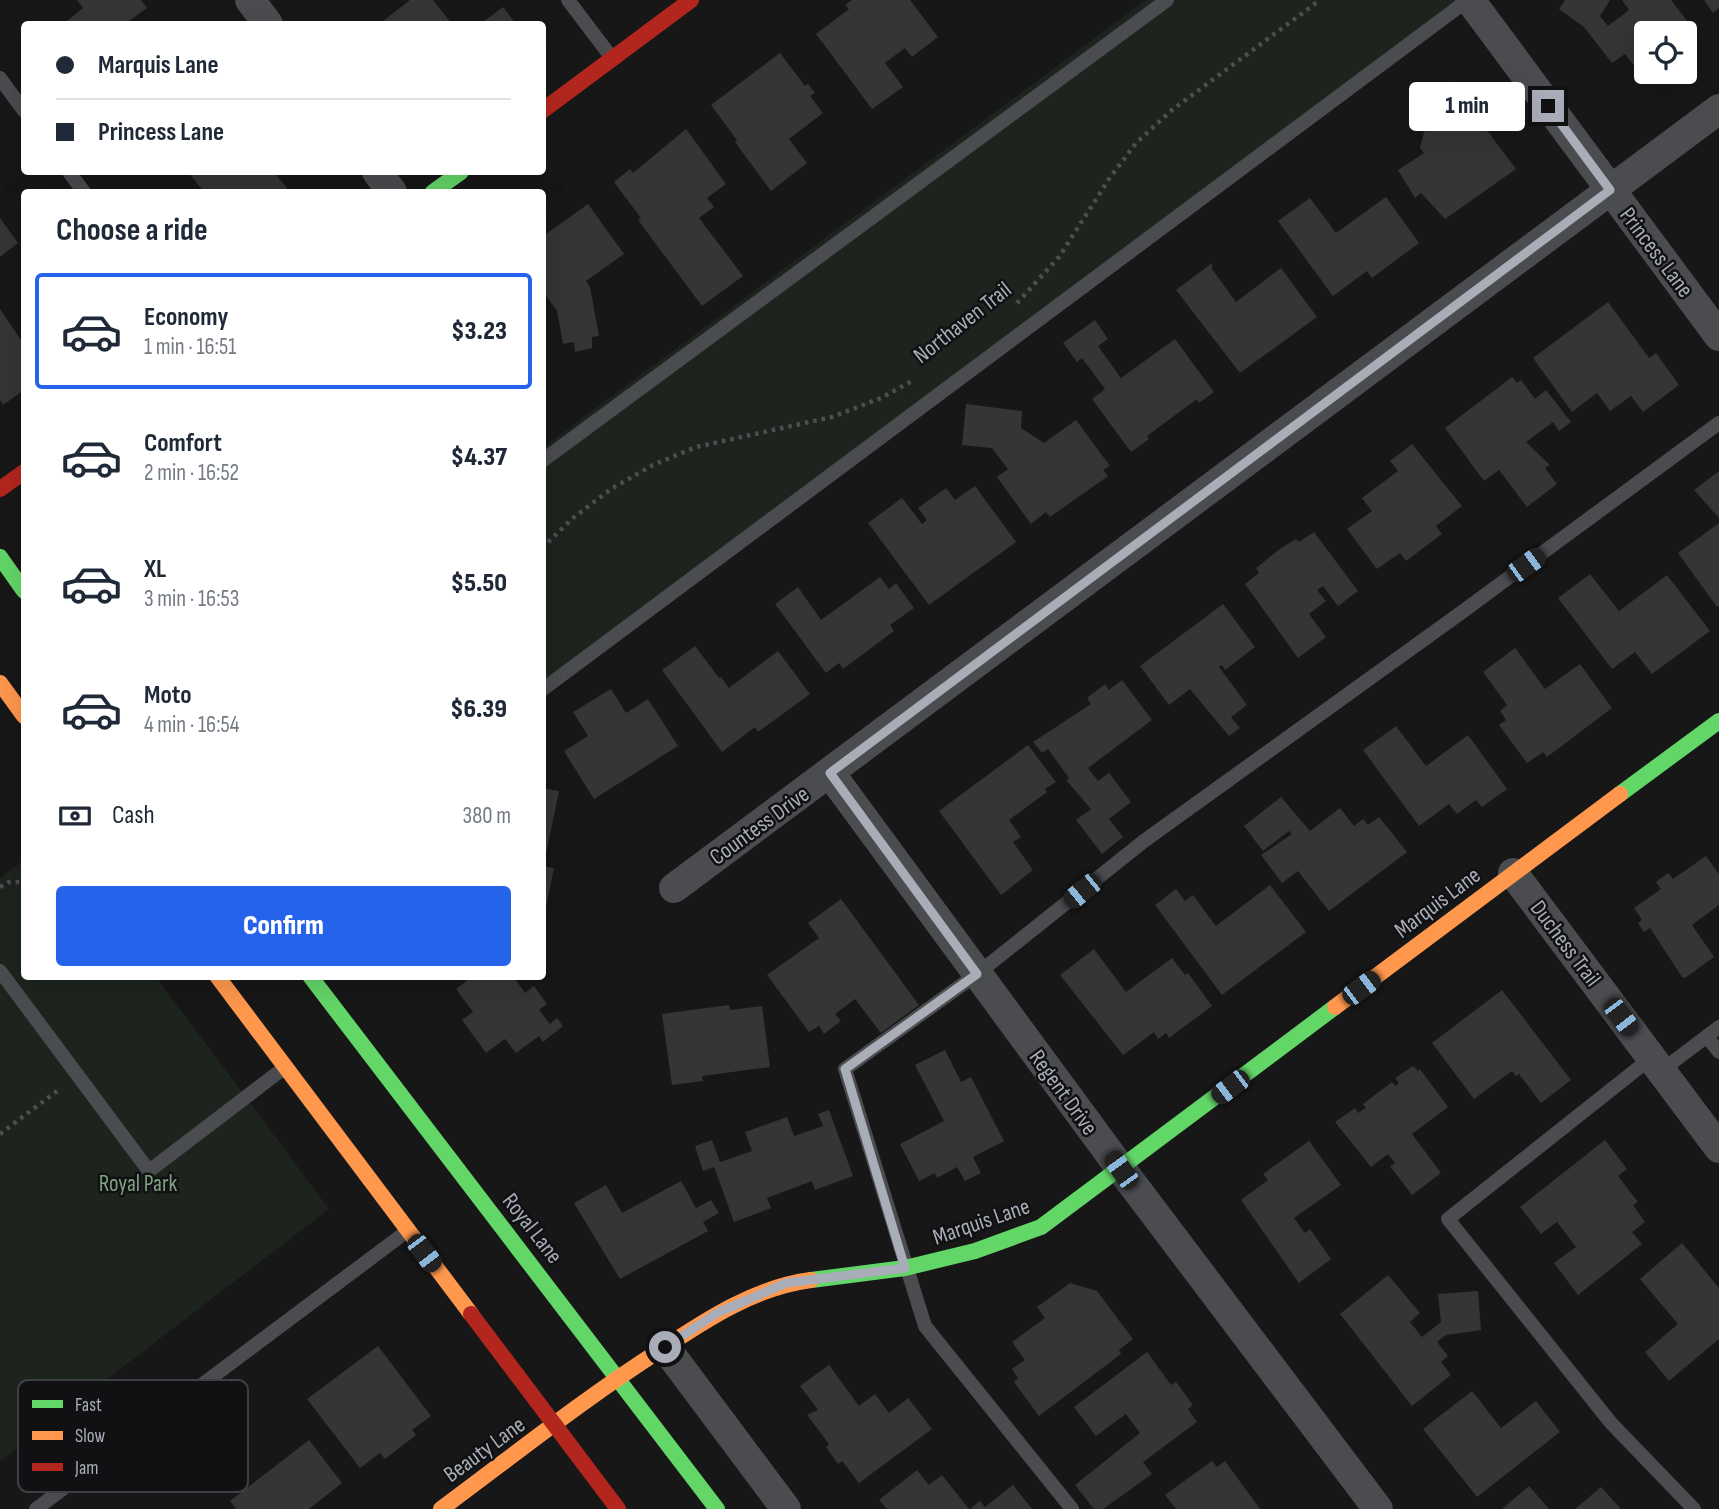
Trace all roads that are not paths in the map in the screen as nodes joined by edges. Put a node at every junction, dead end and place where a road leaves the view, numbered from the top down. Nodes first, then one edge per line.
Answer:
1 (250, 0) edge
2 (568, 0) edge
3 (691, 0) edge
4 (1167, 0) edge
5 (1469, 0) edge
6 (266, 21) edge
7 (612, 59) junction
8 (0, 78) edge
9 (21, 107) edge
10 (546, 108) edge
11 (1719, 109) edge
12 (457, 175) edge
13 (437, 189) edge
14 (1610, 190) junction
15 (1719, 336) edge
16 (1719, 423) edge
17 (546, 458) edge
18 (21, 474) edge
19 (0, 489) edge
20 (0, 557) edge
21 (21, 587) edge
22 (0, 683) edge
23 (546, 687) edge
24 (21, 712) edge
25 (1719, 721) edge
26 (830, 773) junction
27 (1513, 873) junction
28 (674, 888) dead end
29 (0, 971) edge
30 (977, 974) junction
31 (220, 980) edge
32 (313, 980) edge
33 (1719, 1027) edge
34 (1707, 1037) junction
35 (1719, 1052) edge
36 (1656, 1064) junction
37 (285, 1068) junction
38 (1719, 1148) edge
39 (1121, 1170) junction
40 (407, 1231) junction
41 (905, 1268) junction
42 (665, 1347) junction
43 (618, 1377) junction
44 (208, 1380) edge
45 (554, 1426) junction
46 (59, 1492) edge
47 (36, 1509) edge
48 (441, 1509) edge
49 (618, 1509) edge
50 (717, 1509) edge
51 (786, 1509) edge
52 (1072, 1509) edge
53 (1378, 1509) edge
54 (1694, 1509) edge

1 - 6 street
2 - 7 lane
3 - 7 street
4 - 17 lane
5 - 14 street, Princess Lane
5 - 23 lane
7 - 10 street
8 - 9 lane
11 - 14 street, Countess Drive
12 - 13 street
14 - 15 street, Princess Lane
14 - 26 street, Countess Drive
16 - 30 lane
18 - 19 street
20 - 21 street
22 - 24 street
25 - 27 street, Marquis Lane
26 - 28 street, Countess Drive
26 - 30 street, Regent Drive
27 - 36 street, Duchess Trail
27 - 39 street, Marquis Lane
29 - 37 lane
30 - 39 street, Regent Drive
30 - 41 lane
31 - 37 street
32 - 43 street, Royal Lane
33 - 34 lane
34 - 35 lane
34 - 36 lane
36 - 38 street, Duchess Trail
36 - 54 lane
37 - 40 street
39 - 41 street, Marquis Lane
39 - 53 street, Regent Drive
40 - 44 lane
40 - 45 street
41 - 42 street, Marquis Lane
41 - 52 lane
42 - 43 street, Marquis Lane
42 - 51 street
43 - 45 street, Marquis Lane
43 - 50 street, Royal Lane
45 - 48 street, Beauty Lane
45 - 49 street
46 - 47 lane

